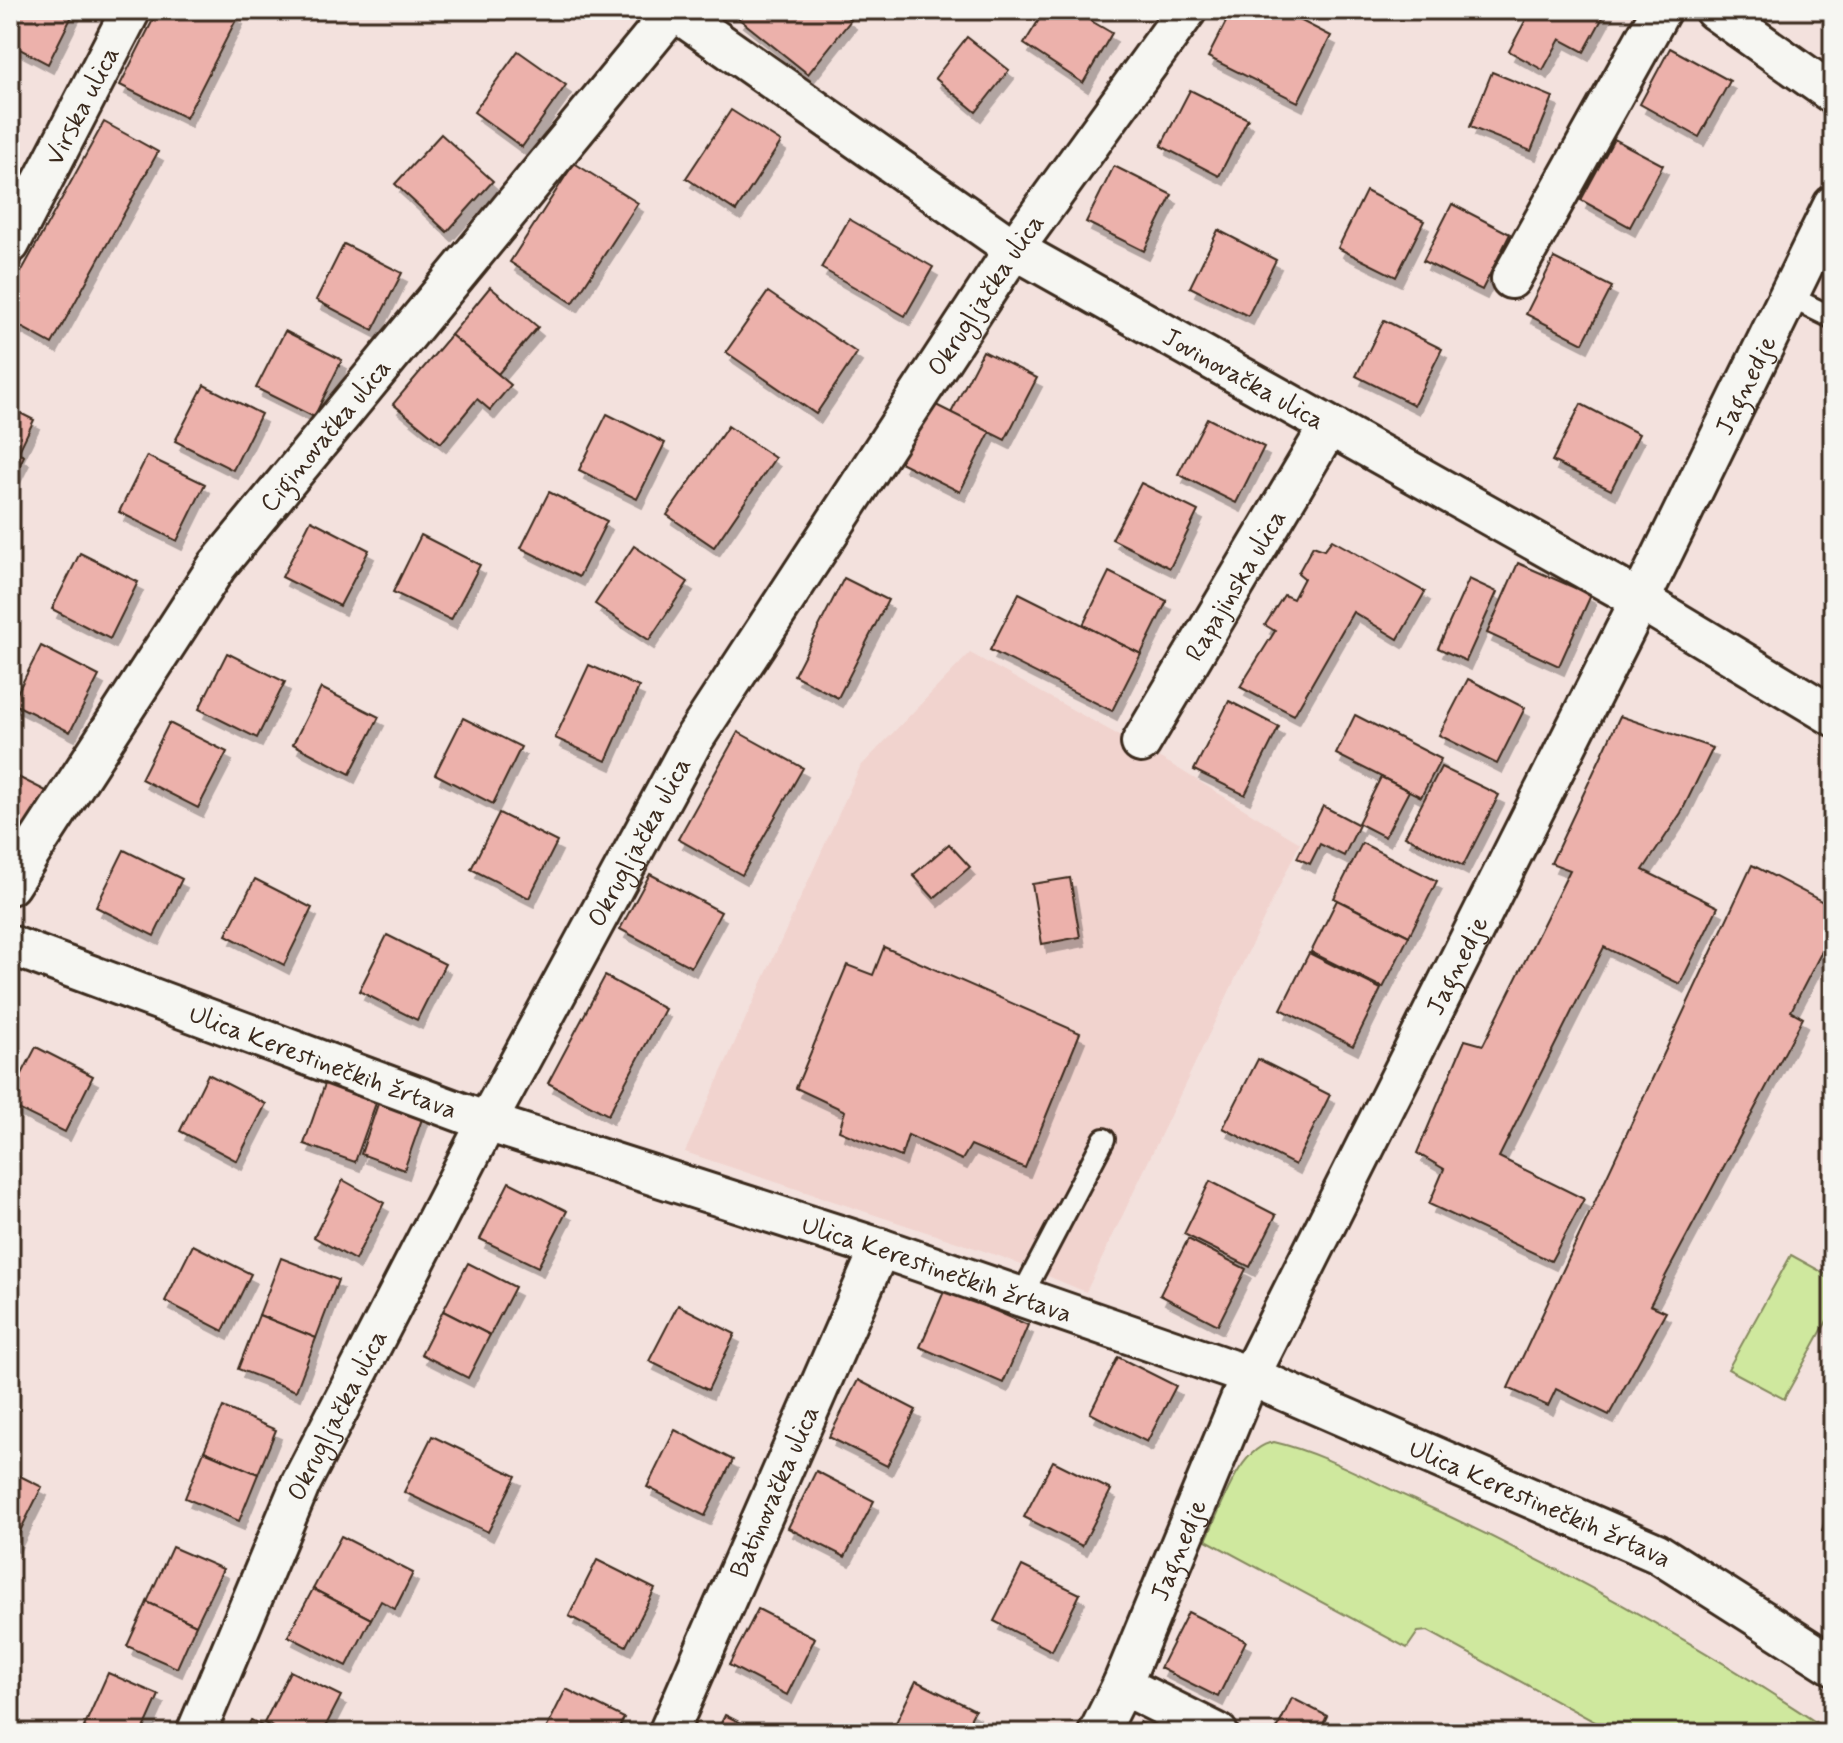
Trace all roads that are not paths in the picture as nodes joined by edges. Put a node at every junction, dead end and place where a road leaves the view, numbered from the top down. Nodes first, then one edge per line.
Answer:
1 (131, 10) edge
2 (674, 10) edge
3 (1187, 10) edge
4 (1661, 10) edge
5 (1714, 10) edge
6 (1833, 94) edge
7 (1833, 205) edge
8 (10, 244) edge
9 (1014, 249) junction
10 (1511, 279) dead end
11 (1788, 296) junction
12 (1833, 318) edge
13 (1328, 428) junction
14 (1640, 600) junction
15 (1833, 716) edge
16 (1141, 743) dead end
17 (10, 885) edge
18 (10, 945) edge
19 (487, 1122) junction
20 (1104, 1139) dead end
21 (880, 1248) junction
22 (1020, 1299) junction
23 (1250, 1376) junction
24 (1833, 1665) edge
25 (1122, 1685) junction
26 (196, 1733) edge
27 (668, 1733) edge
28 (1098, 1733) edge
29 (1218, 1733) edge

1 - 8 street, Virska ulica
2 - 9 street, Jovinovačka ulica
2 - 17 street, Ciginovačka ulica
3 - 9 street, Okrugljačka ulica
4 - 10 street
5 - 6 street
7 - 11 street, Jagnedje
9 - 13 street, Jovinovačka ulica
9 - 19 street, Okrugljačka ulica
11 - 12 lane
11 - 14 street, Jagnedje
13 - 14 street, Jovinovačka ulica
13 - 16 street, Rapajinska ulica
14 - 15 street, Jovinovačka ulica
14 - 23 street, Jagnedje
18 - 19 street, Ulica Kerestinečkih žrtava
19 - 21 street, Ulica Kerestinečkih žrtava
19 - 26 street, Okrugljačka ulica
20 - 22 lane
21 - 22 street, Ulica Kerestinečkih žrtava
21 - 27 street, Batinovačka ulica
22 - 23 street, Ulica Kerestinečkih žrtava
23 - 24 street, Ulica Kerestinečkih žrtava
23 - 25 street, Jagnedje
25 - 28 street, Jagnedje
25 - 29 street

